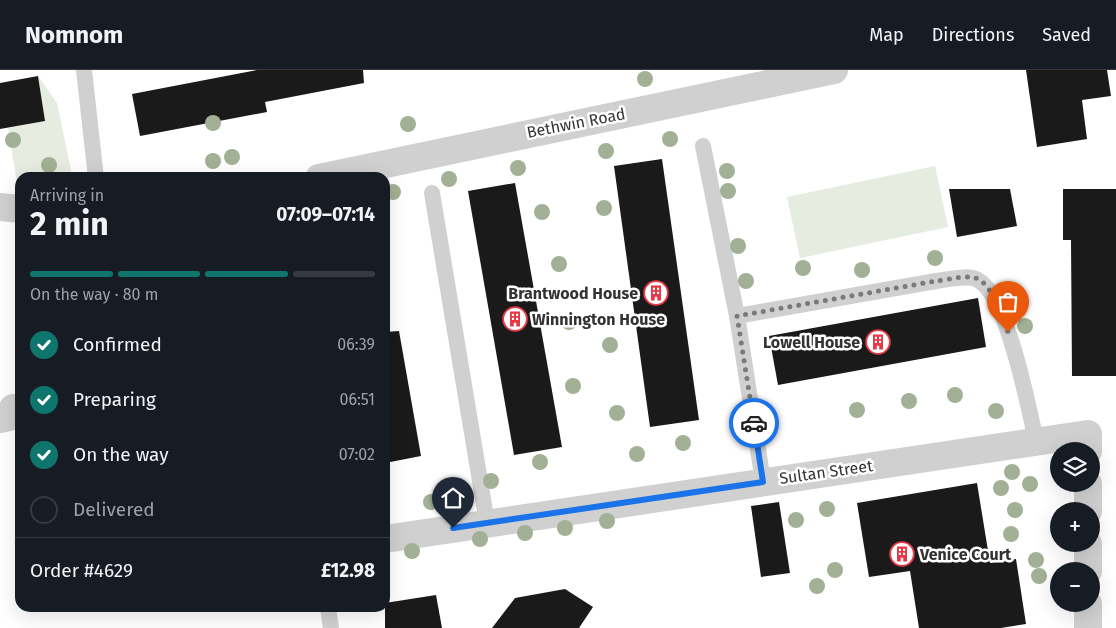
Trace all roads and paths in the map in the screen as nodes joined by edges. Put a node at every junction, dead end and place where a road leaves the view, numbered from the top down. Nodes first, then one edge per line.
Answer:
1 (84, 70) edge
2 (834, 70) edge
3 (784, 75) edge
4 (703, 146) dead end
5 (95, 172) edge
6 (346, 172) edge
7 (432, 193) dead end
8 (737, 316) junction
9 (1036, 441) junction
10 (1088, 442) edge
11 (763, 482) junction
12 (488, 523) junction
13 (390, 538) edge
14 (329, 612) edge
15 (1088, 612) edge
16 (331, 628) edge
17 (1088, 628) edge

1 - 5 lane
2 - 3 street, Bethwin Road
3 - 6 street, Bethwin Road
4 - 8 lane
7 - 12 lane
8 - 9 lane
8 - 11 lane
9 - 10 street, Sultan Street
9 - 11 street, Sultan Street
11 - 12 street, Sultan Street
12 - 13 street, Sultan Street
14 - 16 lane
15 - 17 street

